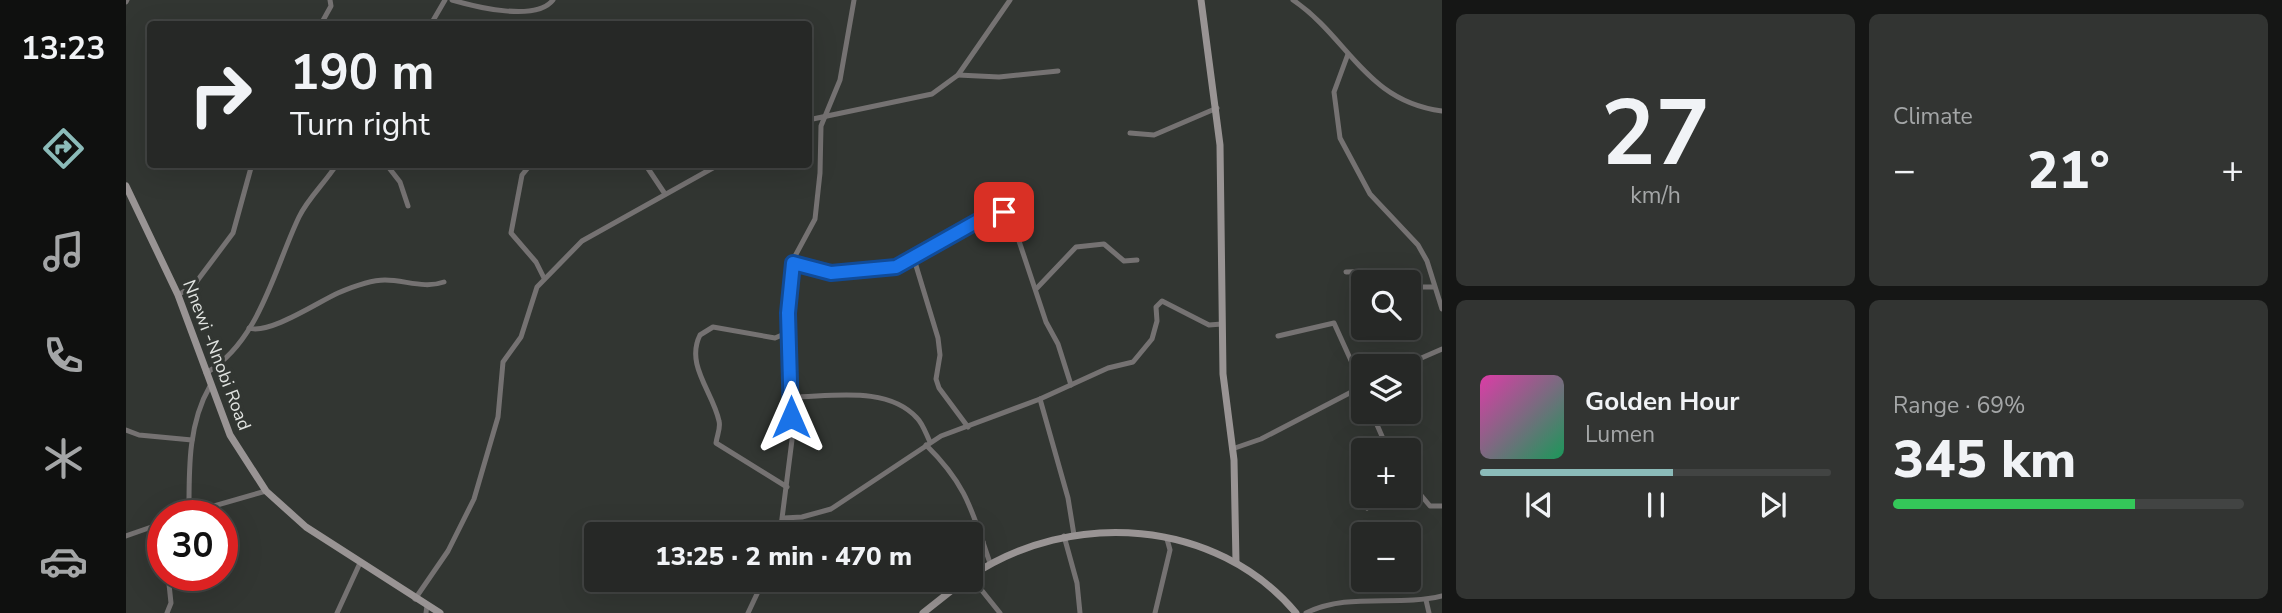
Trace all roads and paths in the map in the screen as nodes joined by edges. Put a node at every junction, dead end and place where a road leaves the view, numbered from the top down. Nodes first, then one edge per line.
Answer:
1 (330, 0) edge
2 (445, 0) edge
3 (452, 0) edge
4 (553, 0) edge
5 (854, 0) edge
6 (1010, 0) edge
7 (1201, 0) edge
8 (1293, 0) edge
9 (323, 21) edge
10 (433, 21) edge
11 (1348, 54) junction
12 (1058, 71) dead end
13 (958, 75) junction
14 (1217, 108) junction
15 (1442, 111) edge
16 (824, 115) junction
17 (812, 119) edge
18 (1130, 134) dead end
19 (251, 168) edge
20 (334, 168) edge
21 (389, 168) edge
22 (528, 168) edge
23 (648, 168) edge
24 (713, 168) edge
25 (126, 186) edge
26 (665, 194) junction
27 (408, 206) dead end
28 (914, 259) junction
29 (1137, 260) dead end
30 (793, 263) junction
31 (1346, 272) dead end
32 (1351, 272) edge
33 (544, 278) junction
34 (444, 282) dead end
35 (1421, 287) edge
36 (1433, 287) junction
37 (1037, 288) junction
38 (178, 295) junction
39 (1442, 309) edge
40 (1222, 324) junction
41 (248, 328) junction
42 (789, 332) junction
43 (1278, 337) dead end
44 (1442, 349) edge
45 (1421, 358) edge
46 (1351, 364) edge
47 (206, 373) junction
48 (1071, 385) junction
49 (210, 386) junction
50 (1351, 393) edge
51 (791, 397) junction
52 (1040, 399) junction
53 (968, 427) junction
54 (126, 430) edge
55 (192, 440) junction
56 (928, 443) junction
57 (1232, 449) junction
58 (787, 487) junction
59 (267, 491) junction
60 (1421, 495) edge
61 (190, 500) edge
62 (232, 500) edge
63 (1439, 507) edge
64 (1442, 516) edge
65 (784, 518) junction
66 (783, 522) edge
67 (147, 529) edge
68 (1074, 535) junction
69 (126, 536) edge
70 (1064, 536) junction
71 (1167, 539) junction
72 (984, 542) joint
73 (1236, 562) junction
74 (360, 563) junction
75 (990, 563) junction
76 (983, 568) edge
77 (170, 591) edge
78 (758, 592) edge
79 (950, 592) edge
80 (982, 592) edge
81 (1442, 596) edge
82 (415, 598) junction
83 (1426, 600) junction
84 (426, 609) edge
85 (167, 613) edge
86 (337, 613) edge
87 (440, 613) edge
88 (748, 613) edge
89 (923, 613) edge
90 (1000, 613) edge
91 (1080, 613) edge
92 (1155, 613) edge
93 (1296, 613) edge
94 (1306, 613) edge
95 (1429, 613) edge

1 - 9 street
2 - 10 street
3 - 4 street
5 - 16 street
6 - 13 street
7 - 14 main road
8 - 11 street
11 - 15 street
11 - 36 street
12 - 13 street
13 - 16 street
14 - 18 street
14 - 40 main road
16 - 17 street
16 - 30 street
19 - 38 street
20 - 41 street
21 - 27 street
22 - 33 street
23 - 26 street
24 - 26 street
25 - 38 main road, Nnewi -Nnobi Road
26 - 33 street
28 - 30 street
28 - 37 street
28 - 53 street
29 - 37 street
30 - 42 street
31 - 32 street
33 - 82 street
34 - 41 street
35 - 36 street
36 - 39 street
37 - 48 street
38 - 47 main road, Nnewi -Nnobi Road
40 - 48 street
40 - 57 main road
41 - 47 street
42 - 51 street
42 - 58 street
43 - 46 street
44 - 45 street
47 - 49 main road, Nnewi -Nnobi Road
48 - 52 street
49 - 55 street
49 - 59 main road, Nnewi -Nnobi Road
50 - 57 street
51 - 56 street
51 - 58 street
52 - 53 street
52 - 68 street
53 - 56 street
54 - 55 street
55 - 61 street
56 - 65 street
56 - 72 street
57 - 73 main road
58 - 65 street
59 - 62 street
59 - 74 main road, Nnewi -Nnobi Road
60 - 63 street
63 - 64 street
65 - 66 street
67 - 69 street
68 - 70 main road
68 - 71 main road
70 - 75 main road
70 - 91 street
71 - 73 main road
71 - 92 street
72 - 75 street
73 - 93 main road
74 - 82 main road, Nnewi -Nnobi Road
74 - 86 street
75 - 76 main road
77 - 85 street
78 - 88 street
79 - 89 main road
80 - 90 street
81 - 83 street
82 - 84 main road, Nnewi -Nnobi Road
83 - 94 street
83 - 95 street
84 - 87 main road, Nnewi -Nnobi Road

